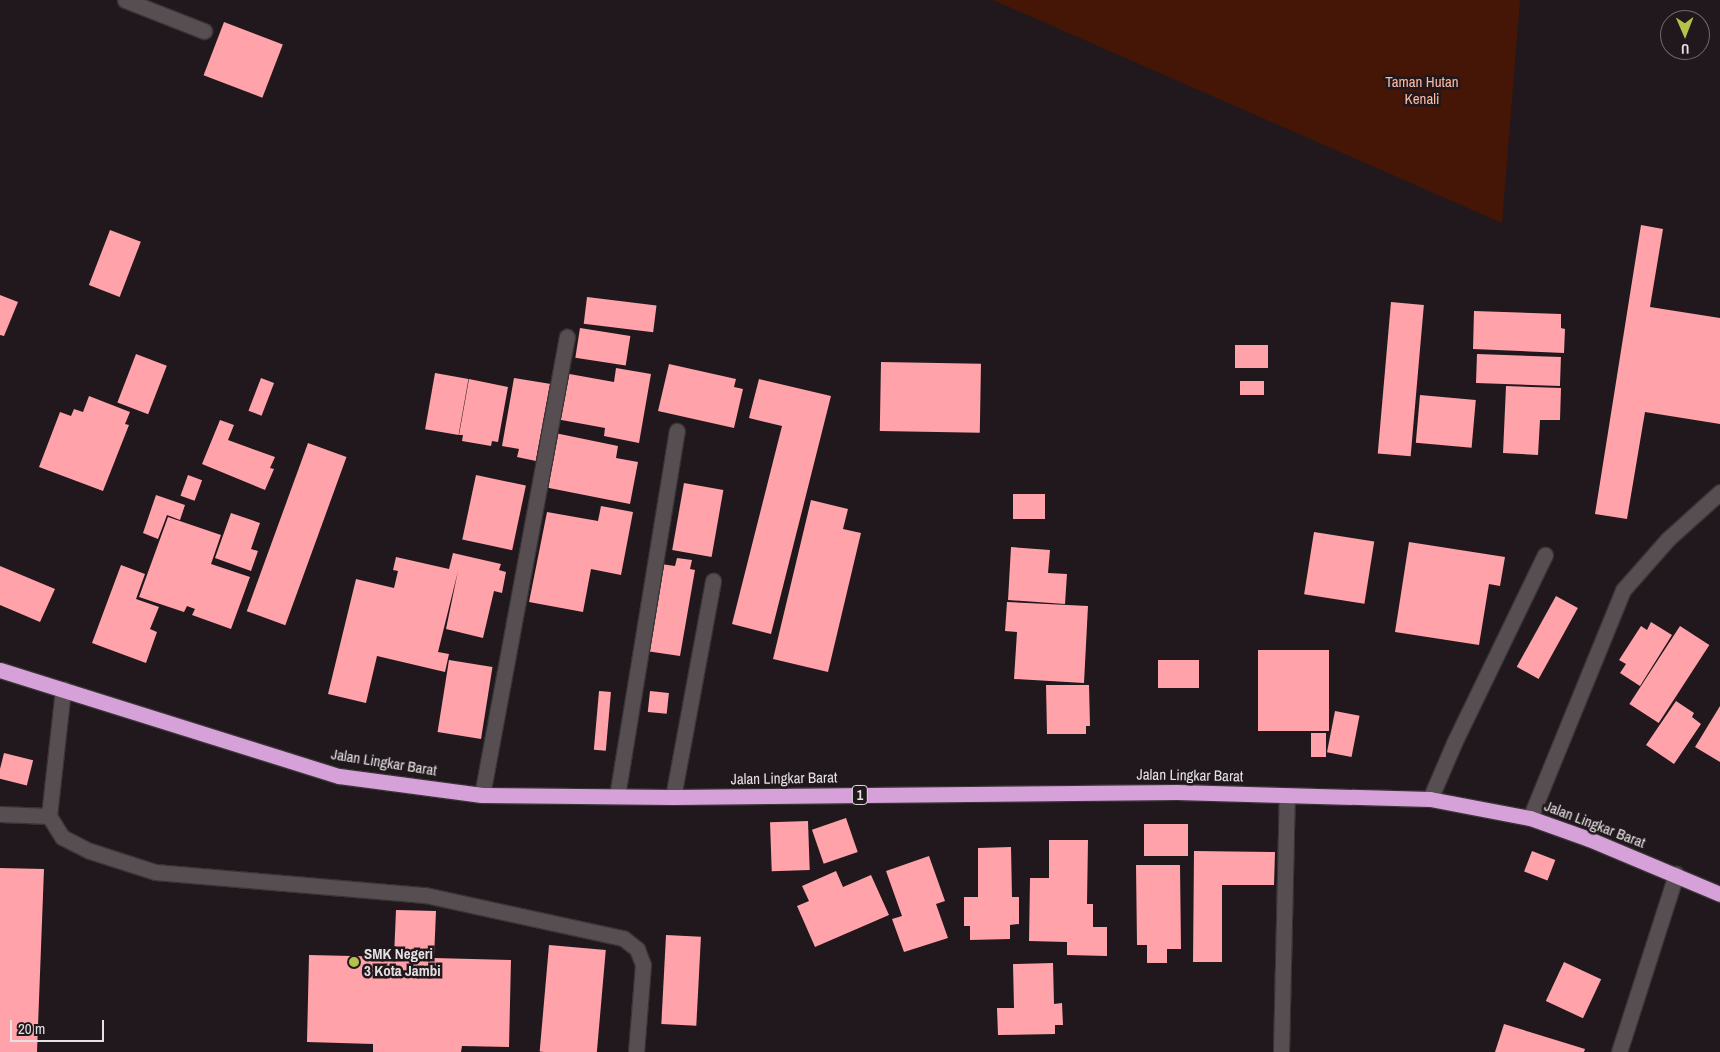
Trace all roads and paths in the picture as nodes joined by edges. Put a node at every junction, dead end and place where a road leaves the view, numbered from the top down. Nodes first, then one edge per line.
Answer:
1 (125, 0) edge
2 (204, 31) dead end
3 (567, 337) dead end
4 (677, 431) dead end
5 (1720, 492) edge
6 (1545, 555) dead end
7 (714, 581) dead end
8 (0, 670) edge
9 (63, 690) junction
10 (482, 794) junction
11 (1287, 795) junction
12 (617, 796) junction
13 (674, 797) junction
14 (1430, 799) junction
15 (0, 814) edge
16 (50, 816) junction
17 (1530, 818) junction
18 (1676, 874) junction
19 (1720, 894) edge
20 (636, 1052) edge
21 (1280, 1052) edge
22 (1619, 1052) edge

1 - 2 street
3 - 10 street
4 - 12 street
5 - 17 street
6 - 14 street
7 - 13 street
8 - 9 highway, Jalan Lingkar Barat / 1
9 - 10 highway, Jalan Lingkar Barat / 1
9 - 16 street
10 - 12 highway, Jalan Lingkar Barat / 1
11 - 13 highway, Jalan Lingkar Barat / 1
11 - 14 highway, Jalan Lingkar Barat / 1
11 - 21 street
12 - 13 highway, Jalan Lingkar Barat / 1
14 - 17 highway, Jalan Lingkar Barat / 1
15 - 16 street
16 - 20 street
17 - 18 highway, Jalan Lingkar Barat / 1
18 - 19 highway, Jalan Lingkar Barat / 1
18 - 22 street

